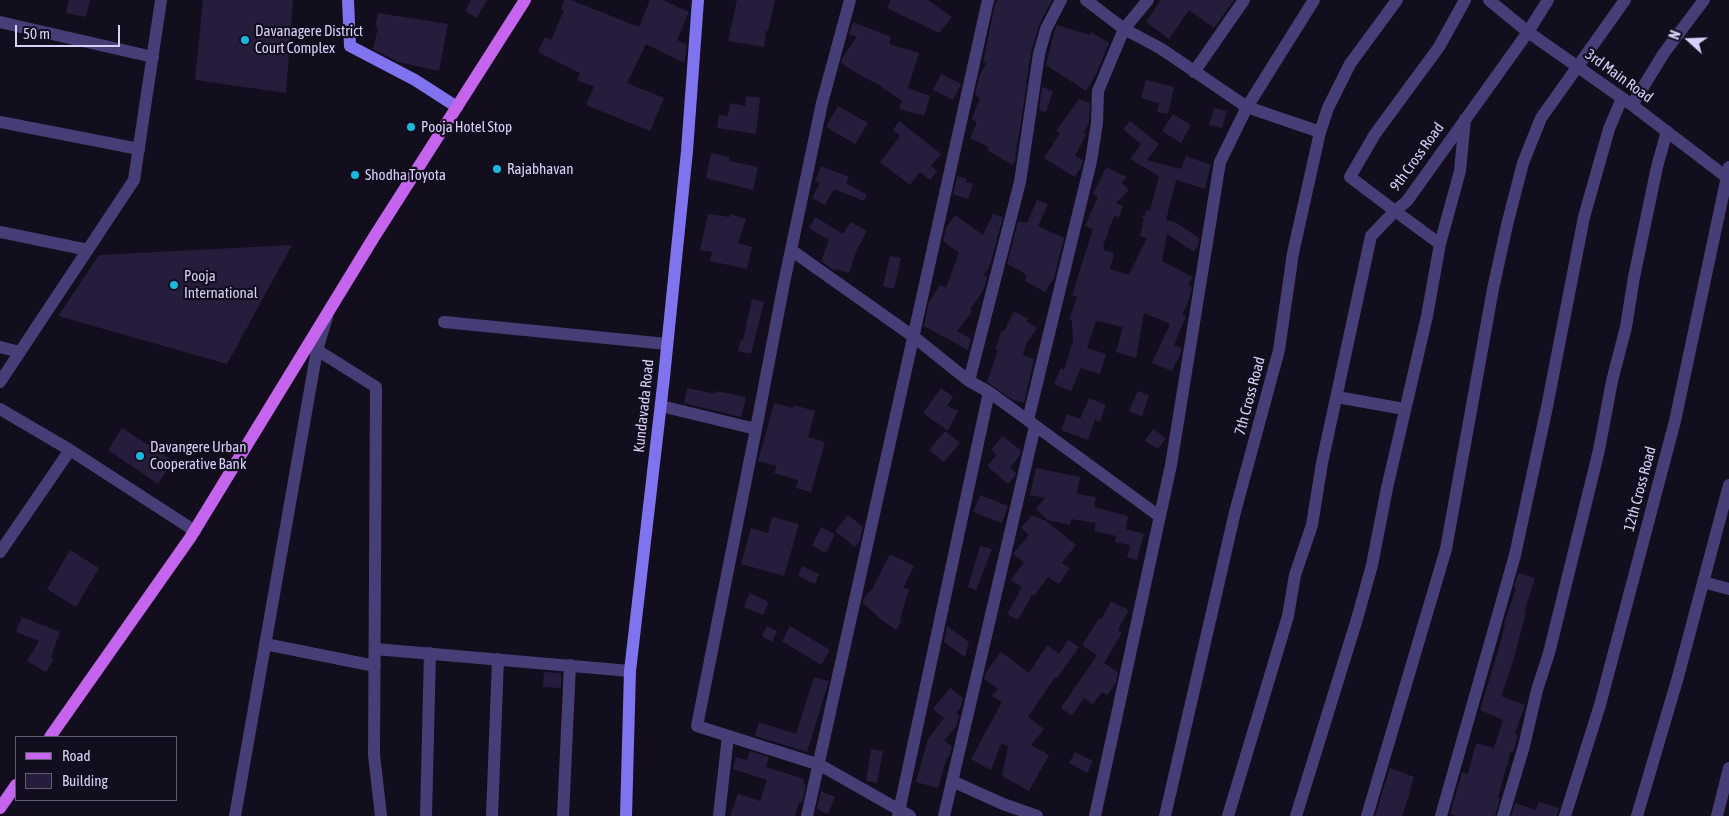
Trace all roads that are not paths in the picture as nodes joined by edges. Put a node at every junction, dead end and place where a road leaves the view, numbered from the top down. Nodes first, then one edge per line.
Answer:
1 (162, 0) edge
2 (348, 0) edge
3 (524, 0) edge
4 (698, 0) edge
5 (850, 0) edge
6 (988, 0) edge
7 (1061, 0) edge
8 (1086, 0) edge
9 (1148, 0) edge
10 (1244, 0) edge
11 (1314, 0) edge
12 (1398, 0) edge
13 (1465, 0) edge
14 (1490, 0) edge
15 (1548, 0) edge
16 (1625, 0) edge
17 (1704, 0) edge
18 (0, 22) edge
19 (1124, 29) junction
20 (1528, 32) junction
21 (153, 57) junction
22 (1578, 66) junction
23 (1194, 72) junction
24 (1627, 101) junction
25 (457, 107) junction
26 (1247, 107) junction
27 (1465, 119) junction
28 (0, 122) edge
29 (1667, 131) junction
30 (1320, 132) junction
31 (139, 148) junction
32 (1728, 174) edge
33 (1395, 211) junction
34 (0, 232) edge
35 (1440, 244) junction
36 (88, 250) junction
37 (790, 250) junction
38 (330, 310) junction
39 (444, 322) dead end
40 (914, 337) junction
41 (668, 344) junction
42 (0, 347) edge
43 (317, 350) junction
44 (20, 352) junction
45 (969, 381) junction
46 (0, 382) edge
47 (989, 392) junction
48 (1338, 397) junction
49 (661, 406) junction
50 (1404, 408) junction
51 (0, 409) edge
52 (1031, 423) junction
53 (756, 428) junction
54 (70, 450) junction
55 (1729, 485) edge
56 (1159, 516) junction
57 (195, 531) junction
58 (0, 552) edge
59 (1704, 582) junction
60 (1729, 589) edge
61 (265, 644) junction
62 (374, 648) junction
63 (430, 653) junction
64 (498, 659) junction
65 (570, 665) junction
66 (374, 666) junction
67 (630, 671) junction
68 (51, 736) edge
69 (728, 736) junction
70 (820, 765) junction
71 (1729, 768) edge
72 (952, 781) junction
73 (15, 786) edge
74 (0, 808) edge
75 (903, 814) edge
76 (235, 816) edge
77 (381, 816) edge
78 (426, 816) edge
79 (492, 816) edge
80 (563, 816) edge
81 (626, 816) edge
82 (719, 816) edge
83 (807, 816) edge
84 (944, 816) edge
85 (1037, 816) edge
86 (1095, 816) edge
87 (1165, 816) edge
88 (1228, 816) edge
89 (1296, 816) edge
90 (1367, 816) edge
91 (1441, 816) edge
92 (1503, 816) edge
93 (1565, 816) edge
94 (1637, 816) edge
95 (1717, 816) edge

1 - 21 street
2 - 25 street
3 - 25 main road
4 - 41 street, Kundavada Road
5 - 37 street
6 - 40 street
7 - 45 street
8 - 19 street
9 - 19 street
10 - 23 street
11 - 26 street
12 - 30 street, 7th Cross Road
13 - 33 street, 9th Cross Road
14 - 20 street, 3rd Main Road
15 - 20 street, 9th Cross Road
16 - 22 street
17 - 24 street
18 - 21 street
19 - 23 street
19 - 52 street
20 - 22 street, 3rd Main Road
20 - 27 street, 9th Cross Road
21 - 31 street
22 - 24 street, 3rd Main Road
22 - 90 street
23 - 26 street
24 - 29 street, 3rd Main Road
24 - 91 street
25 - 38 main road
26 - 30 street
26 - 56 street
27 - 33 street, 9th Cross Road
27 - 35 street
28 - 31 street
29 - 32 street, 3rd Main Road
29 - 92 street
30 - 87 street, 7th Cross Road
31 - 36 street
32 - 93 street, 12th Cross Road
33 - 35 street
33 - 48 street
34 - 36 street
35 - 50 street
36 - 44 street
37 - 40 street
37 - 53 street
38 - 43 street
38 - 57 main road
39 - 41 street
40 - 45 street
40 - 70 street
41 - 49 street, Kundavada Road
42 - 44 street
43 - 61 street
43 - 62 street
44 - 46 street
45 - 47 street
47 - 52 street
47 - 75 street
48 - 50 street
48 - 88 street
49 - 53 street
49 - 67 street, Kundavada Road
50 - 89 street
51 - 54 street
52 - 56 street
52 - 72 street
53 - 69 street
54 - 57 street
54 - 58 street
55 - 59 street
56 - 86 street
57 - 68 main road
59 - 60 street
59 - 94 street
61 - 66 street
61 - 76 street
62 - 63 street
62 - 66 street
63 - 64 street
63 - 78 street
64 - 65 street
64 - 79 street
65 - 67 street
65 - 80 street
66 - 77 street
67 - 81 street, Kundavada Road
69 - 70 street
69 - 82 street
70 - 75 street
70 - 83 street
71 - 95 street
72 - 84 street
72 - 85 street
73 - 74 main road

